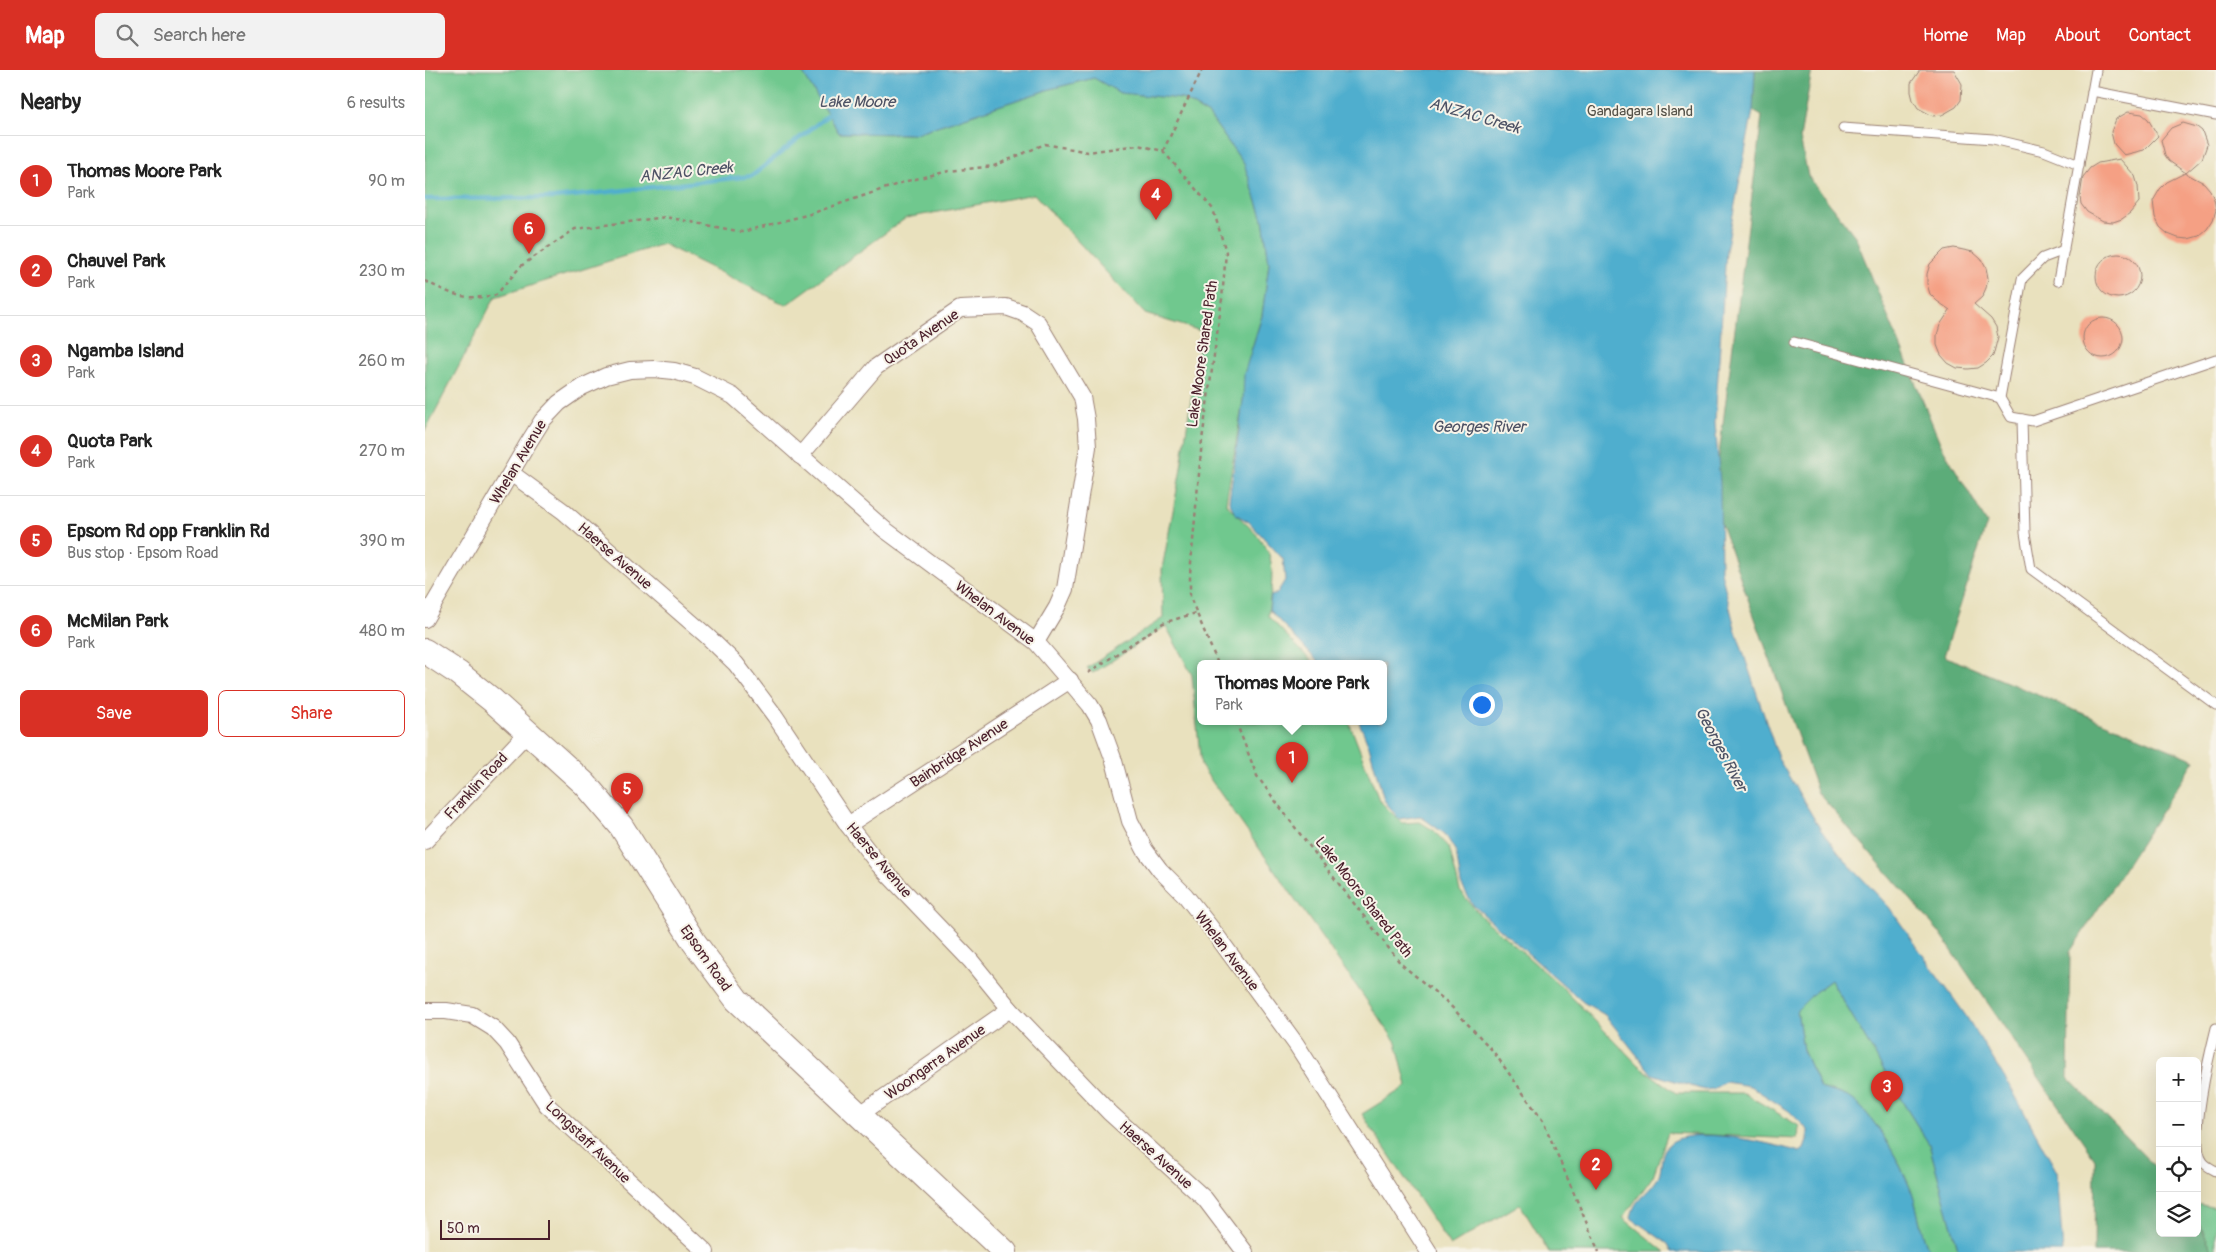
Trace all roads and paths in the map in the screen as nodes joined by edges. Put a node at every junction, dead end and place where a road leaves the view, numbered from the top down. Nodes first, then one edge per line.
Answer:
1 (1203, 70) edge
2 (2096, 70) edge
3 (2093, 91) junction
4 (2216, 115) edge
5 (1843, 128) dead end
6 (1163, 151) junction
7 (2079, 165) junction
8 (2064, 250) junction
9 (425, 281) edge
10 (2058, 281) dead end
11 (1795, 342) dead end
12 (2216, 359) edge
13 (2000, 398) junction
14 (2022, 419) junction
15 (800, 456) junction
16 (511, 472) junction
17 (1196, 612) junction
18 (425, 619) edge
19 (1036, 642) junction
20 (425, 651) edge
21 (1216, 660) edge
22 (1088, 673) dead end
23 (1070, 680) junction
24 (2216, 705) edge
25 (1237, 725) edge
26 (528, 732) junction
27 (848, 825) junction
28 (425, 841) edge
29 (1010, 1009) junction
30 (425, 1011) edge
31 (2216, 1028) edge
32 (859, 1115) junction
33 (2216, 1171) edge
34 (706, 1252) edge
35 (1005, 1252) edge
36 (1245, 1252) edge
37 (1429, 1252) edge
38 (1599, 1252) edge

1 - 6 path
2 - 3 lane
3 - 4 lane
3 - 7 lane
5 - 7 lane
6 - 9 path
6 - 17 path, Lake Moore Shared Path
7 - 8 lane
8 - 10 lane
8 - 13 lane
11 - 13 lane
12 - 14 lane
13 - 14 lane
14 - 24 lane
15 - 16 street, Whelan Avenue
15 - 19 street, Whelan Avenue
15 - 19 street, Quota Avenue
16 - 18 street, Whelan Avenue
16 - 27 street, Haerse Avenue
17 - 21 path, Lake Moore Shared Path
17 - 22 path
19 - 23 street, Whelan Avenue
20 - 26 street, Epsom Road
23 - 27 street, Bainbridge Avenue
23 - 37 street, Whelan Avenue
25 - 38 path, Lake Moore Shared Path
26 - 28 street, Franklin Road
26 - 32 street, Epsom Road
27 - 29 street, Haerse Avenue
29 - 32 street, Woongarra Avenue
29 - 36 street, Haerse Avenue
30 - 34 street, Longstaff Avenue
31 - 33 lane
32 - 35 street, Epsom Road

